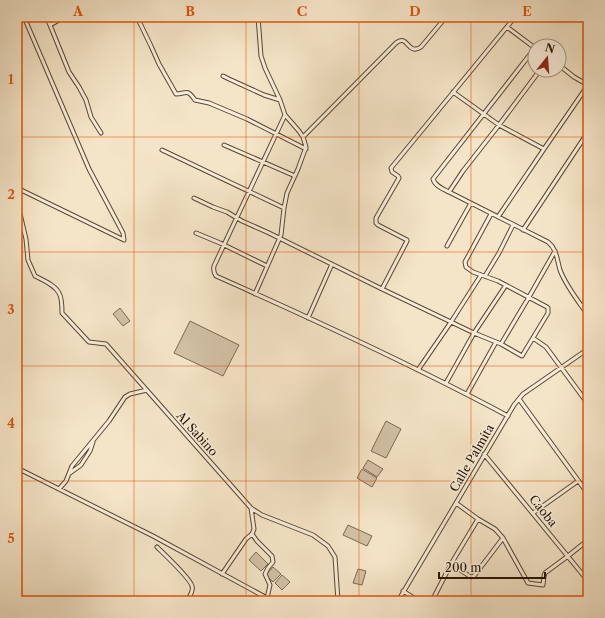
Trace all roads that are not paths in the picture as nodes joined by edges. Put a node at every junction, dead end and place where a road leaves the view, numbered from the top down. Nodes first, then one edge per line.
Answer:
1 (24, 17) edge
2 (46, 17) edge
3 (68, 17) edge
4 (137, 17) edge
5 (258, 17) edge
6 (446, 17) edge
7 (515, 17) edge
8 (50, 25) junction
9 (507, 27) junction
10 (567, 71) edge
11 (223, 76) dead end
12 (534, 78) edge
13 (588, 85) edge
14 (453, 92) junction
15 (280, 100) junction
16 (484, 114) junction
17 (285, 116) junction
18 (499, 125) junction
19 (588, 132) edge
20 (101, 133) dead end
21 (276, 135) junction
22 (303, 137) junction
23 (224, 144) dead end
24 (306, 149) junction
25 (544, 149) junction
26 (162, 150) dead end
27 (263, 162) junction
28 (295, 176) junction
29 (17, 188) edge
30 (250, 191) junction
31 (448, 192) junction
32 (194, 198) dead end
33 (17, 201) edge
34 (471, 203) junction
35 (284, 208) junction
36 (491, 214) junction
37 (498, 217) junction
38 (237, 218) junction
39 (513, 225) junction
40 (523, 230) junction
41 (196, 232) dead end
42 (279, 238) junction
43 (225, 245) junction
44 (447, 246) dead end
45 (555, 251) junction
46 (332, 264) junction
47 (267, 266) junction
48 (481, 275) junction
49 (485, 276) junction
50 (506, 285) junction
51 (382, 289) junction
52 (256, 294) junction
53 (529, 297) junction
54 (588, 302) edge
55 (582, 306) junction
56 (588, 315) edge
57 (308, 318) junction
58 (451, 322) junction
59 (474, 333) junction
60 (533, 338) junction
61 (496, 342) junction
62 (501, 344) junction
63 (588, 349) edge
64 (562, 368) junction
65 (418, 370) junction
66 (446, 383) junction
67 (147, 390) junction
68 (467, 394) junction
69 (519, 399) junction
70 (588, 404) edge
71 (508, 416) junction
72 (94, 441) junction
73 (484, 454) junction
74 (17, 468) edge
75 (70, 473) junction
76 (578, 481) junction
77 (59, 489) junction
78 (586, 489) edge
79 (588, 494) edge
80 (456, 502) junction
81 (252, 508) junction
82 (533, 513) junction
83 (478, 519) junction
84 (252, 534) junction
85 (503, 538) junction
86 (588, 540) edge
87 (157, 547) dead end
88 (568, 556) junction
89 (451, 564) junction
90 (222, 574) junction
91 (588, 581) edge
92 (403, 592) junction
93 (267, 598) junction
94 (187, 601) edge
95 (270, 601) edge
96 (338, 601) edge
97 (398, 601) edge
98 (417, 601) edge
99 (432, 601) edge

1 - 29 street
2 - 8 street
3 - 8 street
4 - 21 street
5 - 15 street
6 - 22 street
7 - 9 street
8 - 20 street
9 - 14 street
9 - 16 street
10 - 13 street
11 - 15 street
12 - 18 street
13 - 25 street
14 - 16 street
14 - 51 street
15 - 17 street
16 - 18 street
16 - 31 street
17 - 21 street
17 - 22 street
18 - 25 street
18 - 31 street
19 - 40 street
21 - 24 street
21 - 27 street
22 - 24 street
23 - 27 street
24 - 28 street
25 - 37 street
26 - 30 street
27 - 28 street
27 - 30 street
28 - 35 street
30 - 35 street
30 - 38 street
31 - 34 street
32 - 38 street
33 - 67 street, Al Sabino
34 - 36 street
34 - 44 street
35 - 42 street
36 - 37 street
36 - 48 street
37 - 39 street
38 - 42 street
38 - 43 street
39 - 40 street
39 - 49 street
40 - 45 street
41 - 43 street
42 - 46 street
42 - 47 street
43 - 47 street
43 - 52 street
45 - 53 street
45 - 55 street
46 - 51 street
46 - 57 street
47 - 52 street
48 - 49 street
48 - 58 street
49 - 50 street
50 - 53 street
50 - 59 street
51 - 58 street
52 - 57 street
53 - 60 street
53 - 62 street
54 - 55 street
55 - 56 street
57 - 65 street
58 - 59 street
58 - 65 street
59 - 61 street
59 - 66 street
60 - 62 street
60 - 64 street
61 - 62 street
61 - 68 street
63 - 64 street, Calle Palmita
64 - 69 street, Calle Palmita
64 - 70 street
65 - 66 street
66 - 68 street
67 - 72 street
67 - 81 street, Al Sabino
68 - 71 street
69 - 71 street, Calle Palmita
69 - 76 street
71 - 73 street, Calle Palmita
72 - 75 street
72 - 75 street
73 - 80 street, Calle Palmita
73 - 82 street, Caoba
74 - 77 street
75 - 77 street
76 - 78 street
76 - 82 street
77 - 90 street
78 - 79 street
80 - 83 street
80 - 92 street, Calle Palmita
81 - 84 street
81 - 96 street, Al Sabino
82 - 88 street, Caoba
83 - 85 street
83 - 89 street
84 - 90 street
84 - 93 street
85 - 88 street
85 - 89 street
86 - 88 street
87 - 94 street
88 - 91 street, Caoba
89 - 99 street
90 - 93 street
92 - 97 street, Calle Palmita
92 - 98 street
93 - 95 street

